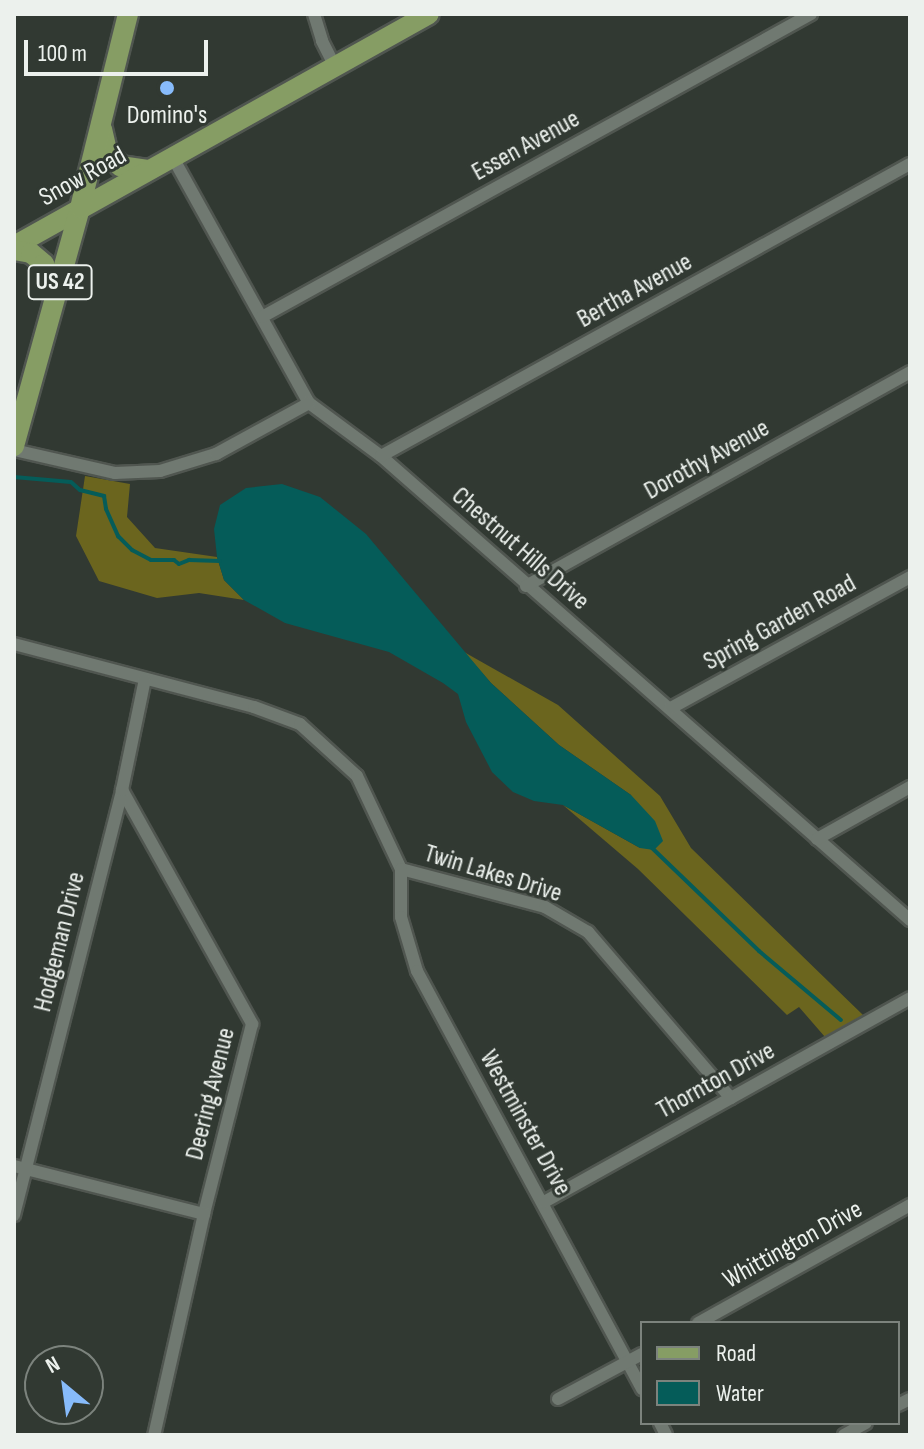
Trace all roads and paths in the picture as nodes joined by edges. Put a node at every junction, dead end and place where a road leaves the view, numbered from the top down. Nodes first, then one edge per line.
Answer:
1 (128, 14) edge
2 (314, 14) edge
3 (429, 14) edge
4 (811, 14) edge
5 (335, 66) junction
6 (101, 125) junction
7 (172, 156) junction
8 (910, 164) edge
9 (148, 170) junction
10 (80, 208) junction
11 (14, 248) edge
12 (56, 298) junction
13 (262, 317) junction
14 (910, 372) edge
15 (309, 403) junction
16 (14, 448) edge
17 (381, 456) junction
18 (910, 577) edge
19 (526, 586) junction
20 (14, 644) edge
21 (145, 679) junction
22 (671, 708) junction
23 (910, 787) edge
24 (122, 790) junction
25 (817, 839) junction
26 (401, 869) junction
27 (910, 920) edge
28 (910, 998) edge
29 (731, 1098) junction
30 (19, 1168) edge
31 (544, 1202) junction
32 (910, 1205) edge
33 (204, 1214) junction
34 (14, 1215) edge
35 (702, 1321) edge
36 (640, 1355) edge
37 (628, 1362) junction
38 (640, 1385) edge
39 (558, 1399) dead end
40 (862, 1425) edge
41 (154, 1435) edge
42 (844, 1435) edge

1 - 6 main road, US 42
2 - 5 street
3 - 5 main road, Snow Road
4 - 13 street, Essen Avenue
5 - 7 main road, Snow Road
6 - 9 main road
6 - 10 main road, US 42
7 - 9 main road, Snow Road
7 - 13 street, Chestnut Hills Drive
8 - 17 street, Bertha Avenue
9 - 10 main road, Snow Road
10 - 11 main road, Snow Road
10 - 12 main road, US 42
11 - 12 main road
12 - 16 main road, US 42
13 - 15 street, Chestnut Hills Drive
14 - 19 street, Dorothy Avenue
15 - 16 street
15 - 17 street, Chestnut Hills Drive
17 - 19 street, Chestnut Hills Drive
18 - 22 street, Spring Garden Road
19 - 22 street, Chestnut Hills Drive
20 - 21 street, Twin Lakes Drive
21 - 24 street, Hodgeman Drive
21 - 26 street, Twin Lakes Drive
22 - 25 street, Chestnut Hills Drive
23 - 25 street
24 - 30 street, Hodgeman Drive
24 - 33 street, Deering Avenue
25 - 27 street, Chestnut Hills Drive
26 - 29 street, Twin Lakes Drive
26 - 31 street, Westminster Drive
28 - 29 street, Thornton Drive
29 - 31 street, Thornton Drive
30 - 33 street
30 - 34 street, Hodgeman Drive
31 - 37 street, Westminster Drive
32 - 35 street, Whittington Drive
33 - 41 street, Deering Avenue
36 - 37 street
37 - 38 street, Westminster Drive
37 - 39 street
40 - 42 street

